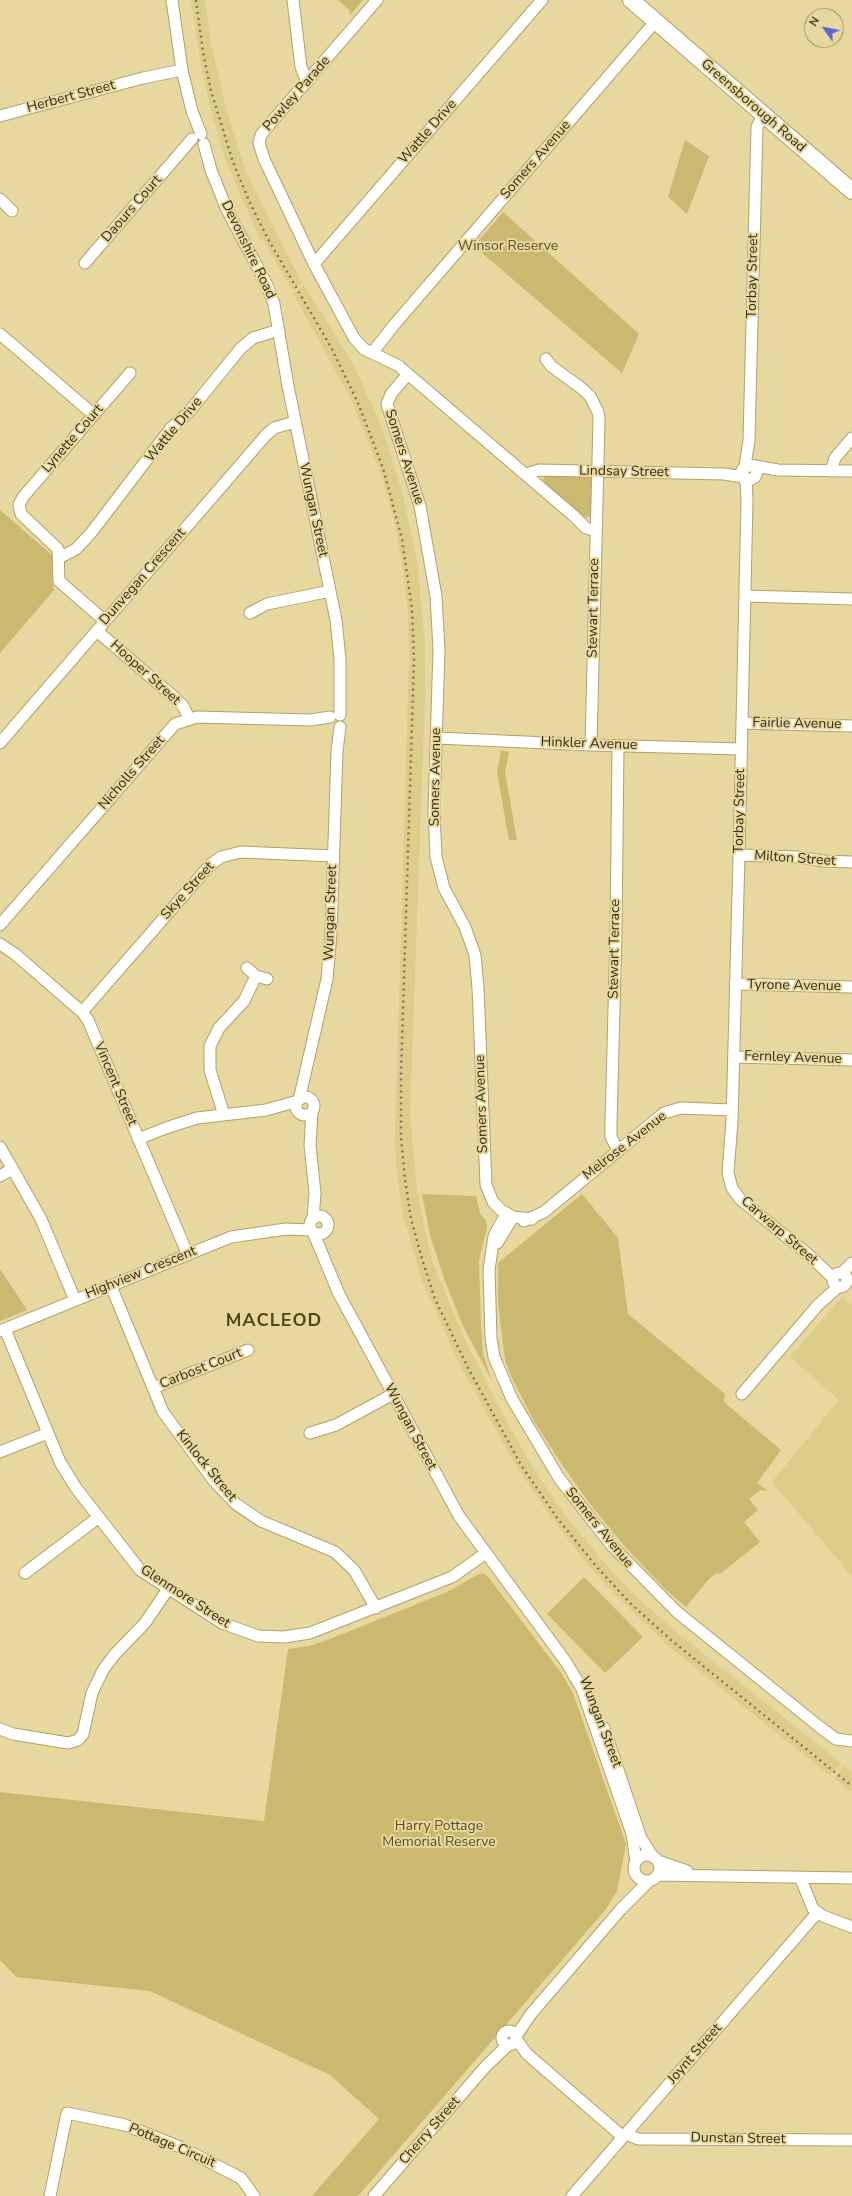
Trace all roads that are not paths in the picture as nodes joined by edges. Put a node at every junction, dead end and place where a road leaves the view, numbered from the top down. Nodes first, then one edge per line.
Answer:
1 (172, 0) edge
2 (293, 0) edge
3 (377, 0) edge
4 (542, 0) edge
5 (625, 0) edge
6 (631, 0) edge
7 (655, 22) junction
8 (301, 52) junction
9 (182, 67) junction
10 (315, 72) junction
11 (307, 82) junction
12 (763, 115) junction
13 (0, 116) edge
14 (197, 141) junction
15 (850, 186) edge
16 (0, 199) edge
17 (12, 211) dead end
18 (85, 263) dead end
19 (314, 264) junction
20 (279, 330) junction
21 (0, 334) edge
22 (374, 350) junction
23 (546, 359) dead end
24 (130, 373) dead end
25 (408, 374) junction
26 (94, 415) junction
27 (295, 422) junction
28 (852, 438) edge
29 (597, 471) junction
30 (831, 471) junction
31 (852, 472) edge
32 (749, 473) junction
33 (526, 474) junction
34 (596, 527) junction
35 (59, 558) junction
36 (330, 591) junction
37 (745, 596) junction
38 (852, 599) edge
39 (250, 613) dead end
40 (105, 621) junction
41 (97, 631) junction
42 (189, 718) junction
43 (334, 721) junction
44 (742, 723) junction
45 (852, 726) edge
46 (437, 738) junction
47 (0, 743) edge
48 (591, 745) junction
49 (618, 746) junction
50 (741, 749) junction
51 (739, 855) junction
52 (333, 856) junction
53 (852, 862) edge
54 (0, 925) edge
55 (0, 944) edge
56 (247, 968) dead end
57 (256, 976) junction
58 (267, 979) dead end
59 (735, 984) junction
60 (852, 987) edge
61 (82, 1012) junction
62 (734, 1057) junction
63 (852, 1060) edge
64 (306, 1071) junction
65 (302, 1107) junction
66 (732, 1110) junction
67 (224, 1115) junction
68 (138, 1139) junction
69 (0, 1148) edge
70 (618, 1150) junction
71 (12, 1169) junction
72 (0, 1176) edge
73 (733, 1179) joint
74 (315, 1194) junction
75 (324, 1218) joint
76 (508, 1218) junction
77 (315, 1226) junction
78 (188, 1255) junction
79 (852, 1263) edge
80 (842, 1279) edge
81 (111, 1286) junction
82 (852, 1293) edge
83 (75, 1300) junction
84 (2, 1330) edge
85 (248, 1350) dead end
86 (153, 1388) junction
87 (393, 1394) junction
88 (742, 1394) dead end
89 (48, 1433) junction
90 (310, 1433) dead end
91 (0, 1452) edge
92 (99, 1517) junction
93 (486, 1553) junction
94 (25, 1573) dead end
95 (508, 1583) junction
96 (168, 1589) junction
97 (376, 1608) junction
98 (0, 1729) edge
99 (830, 1734) junction
100 (852, 1736) edge
101 (852, 1741) edge
102 (655, 1859) junction
103 (636, 1861) junction
104 (635, 1874) junction
105 (708, 1876) junction
106 (800, 1877) junction
107 (653, 1878) junction
108 (852, 1878) edge
109 (621, 1909) junction
110 (817, 1913) junction
111 (852, 1928) edge
112 (510, 2039) junction
113 (624, 2136) junction
114 (852, 2140) edge
115 (50, 2196) edge
116 (254, 2196) edge
117 (374, 2196) edge
118 (572, 2196) edge

1 - 9 street, Devonshire Road
2 - 8 street
3 - 10 street, Powley Parade
4 - 19 street, Wattle Drive
5 - 7 highway
6 - 7 highway
7 - 12 highway, Greensborough Road
7 - 22 street, Somers Avenue
8 - 10 street
8 - 11 street
9 - 13 street, Herbert Street
9 - 14 street, Devonshire Road
10 - 11 street, Powley Parade
11 - 19 street, Powley Parade
12 - 15 highway, Greensborough Road
12 - 32 street, Torbay Street
14 - 18 street, Daours Court
14 - 20 street, Devonshire Road
16 - 17 street
19 - 22 street
20 - 27 street, Wungan Street
20 - 35 street, Wattle Drive
21 - 26 street
22 - 25 street
23 - 29 street, Stewart Terrace
24 - 26 street, Lynette Court
25 - 33 street
25 - 46 street, Somers Avenue
26 - 35 street, Lynette Court
27 - 36 street, Wungan Street
27 - 40 street, Dunvegan Crescent
28 - 30 street
29 - 32 street, Lindsay Street
29 - 33 street, Lindsay Street
29 - 34 street, Stewart Terrace
30 - 31 street, Lindsay Street
30 - 32 street, Lindsay Street
32 - 37 street, Torbay Street
33 - 34 street
34 - 48 street, Stewart Terrace
35 - 40 street, Hooper Street
36 - 39 street
36 - 43 street, Wungan Street
37 - 38 street
37 - 44 street, Torbay Street
40 - 41 street, Dunvegan Crescent
41 - 42 street, Hooper Street
41 - 47 street, Dunvegan Crescent
42 - 43 street, Nicholls Street
42 - 54 street, Nicholls Street
43 - 52 street, Wungan Street
44 - 45 street, Fairlie Avenue
44 - 50 street, Torbay Street
46 - 48 street, Hinkler Avenue
46 - 76 street, Somers Avenue
48 - 49 street, Hinkler Avenue
49 - 50 street, Hinkler Avenue
49 - 70 street, Stewart Terrace
50 - 51 street, Torbay Street
51 - 53 street, Milton Street
51 - 59 street, Torbay Street
52 - 61 street, Skye Street
52 - 64 street, Wungan Street
55 - 61 street, Vincent Street
56 - 57 street
57 - 58 street
57 - 67 street
59 - 60 street, Tyrone Avenue
59 - 62 street, Torbay Street
61 - 68 street, Vincent Street
62 - 63 street, Fernley Avenue
62 - 66 street, Torbay Street
64 - 65 street, Wungan Street
64 - 65 street, Wungan Street
65 - 67 street
65 - 74 street, Wungan Street
66 - 70 street, Melrose Avenue
66 - 73 street, Torbay Street
67 - 68 street
68 - 78 street, Vincent Street
69 - 71 street
70 - 76 street, Melrose Avenue
71 - 72 street
71 - 83 street
73 - 80 street, Carwarp Street
74 - 75 street, Wungan Street
74 - 77 street, Wungan Street
75 - 77 street, Highview Crescent
76 - 99 street, Somers Avenue
77 - 78 street, Highview Crescent
77 - 87 street, Wungan Street
78 - 81 street, Highview Crescent
79 - 80 street
80 - 82 street, Carwarp Street
80 - 88 street
81 - 83 street, Highview Crescent
81 - 86 street, Kinlock Street
83 - 84 street, Highview Crescent
84 - 89 street, Glenmore Street
85 - 86 street, Carbost Court
86 - 97 street, Kinlock Street
87 - 90 street
87 - 93 street, Wungan Street
89 - 91 street
89 - 92 street, Glenmore Street
92 - 94 street
92 - 96 street, Glenmore Street
93 - 95 street, Wungan Street
93 - 97 street, Glenmore Street
95 - 102 street, Wungan Street
95 - 103 street, Wungan Street
96 - 97 street, Glenmore Street
96 - 98 street
99 - 100 street
99 - 101 street, Somers Avenue
102 - 103 street
102 - 105 street
102 - 107 street
103 - 104 street
104 - 107 street
104 - 109 street, Cherry Street
105 - 106 street
105 - 107 street
106 - 108 street
106 - 110 street
107 - 109 street, Cherry Street
109 - 112 street, Cherry Street
110 - 111 street
110 - 113 street, Joynt Street
112 - 113 street, Dunstan Street
112 - 117 street, Cherry Street
113 - 114 street, Dunstan Street
113 - 118 street, Joynt Street
115 - 116 street, Pottage Circuit

